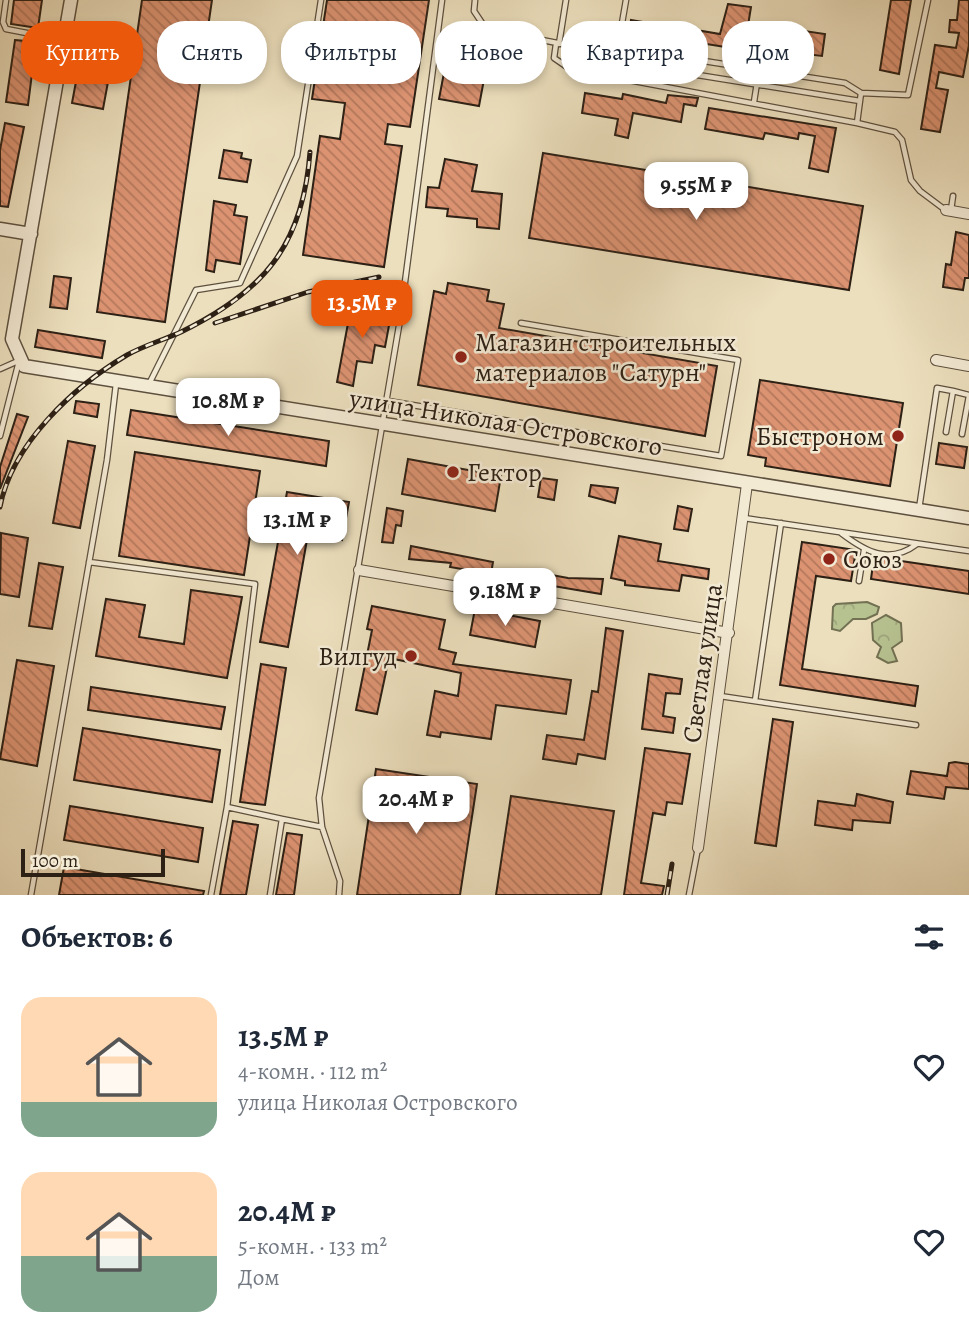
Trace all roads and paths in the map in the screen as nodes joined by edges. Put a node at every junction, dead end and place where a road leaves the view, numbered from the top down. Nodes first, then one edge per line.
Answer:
1 (6, 0) edge
2 (71, 0) edge
3 (321, 0) edge
4 (442, 0) edge
5 (475, 0) edge
6 (566, 0) edge
7 (626, 0) edge
8 (928, 0) edge
9 (67, 21) edge
10 (622, 21) edge
11 (21, 32) edge
12 (557, 44) junction
13 (561, 45) edge
14 (561, 64) edge
15 (814, 78) edge
16 (57, 84) edge
17 (655, 84) edge
18 (757, 84) joint
19 (861, 93) junction
20 (860, 101) junction
21 (754, 102) junction
22 (857, 122) junction
23 (953, 196) dead end
24 (948, 210) junction
25 (969, 214) edge
26 (0, 229) edge
27 (31, 234) junction
28 (521, 323) dead end
29 (19, 360) junction
30 (936, 360) dead end
31 (969, 366) edge
32 (0, 369) edge
33 (116, 383) junction
34 (147, 388) junction
35 (953, 391) junction
36 (969, 395) edge
37 (388, 401) junction
38 (384, 426) junction
39 (946, 432) dead end
40 (962, 434) dead end
41 (0, 436) edge
42 (747, 484) junction
43 (919, 510) junction
44 (743, 517) junction
45 (969, 518) edge
46 (782, 523) junction
47 (841, 532) junction
48 (918, 544) junction
49 (864, 550) junction
50 (969, 551) edge
51 (89, 562) junction
52 (359, 570) junction
53 (859, 581) dead end
54 (729, 633) junction
55 (720, 695) junction
56 (755, 701) junction
57 (916, 725) dead end
58 (227, 807) junction
59 (282, 820) junction
60 (322, 827) junction
61 (698, 848) joint
62 (31, 895) edge
63 (211, 895) edge
64 (270, 895) edge
65 (339, 895) edge
66 (689, 895) edge

1 - 11 lane
2 - 9 street
3 - 34 lane
4 - 37 lane
5 - 12 lane
6 - 12 lane
7 - 10 lane
8 - 19 lane
12 - 13 lane
12 - 14 lane
15 - 19 lane
16 - 27 street
17 - 21 lane
18 - 20 lane
18 - 21 lane
19 - 20 lane
20 - 22 lane
21 - 22 lane
22 - 24 lane
23 - 24 lane
24 - 25 street
26 - 27 street
27 - 29 street
28 - 37 lane
29 - 32 lane
29 - 33 street, улица Николая Островского
29 - 41 lane
30 - 31 street
33 - 34 street, улица Николая Островского
33 - 51 lane
34 - 38 street, улица Николая Островского
35 - 36 lane
35 - 39 lane
35 - 43 lane
36 - 40 lane
37 - 38 lane
38 - 42 street, улица Николая Островского
38 - 52 lane
42 - 43 street, улица Николая Островского
42 - 44 street, Светлая улица
43 - 45 street, улица Николая Островского
44 - 46 lane
44 - 54 street, Светлая улица
46 - 47 lane
46 - 56 lane
47 - 48 lane
47 - 49 lane
48 - 49 lane
48 - 50 lane
49 - 53 lane
51 - 58 lane
51 - 62 lane
52 - 54 street
52 - 60 lane
54 - 55 street, Светлая улица
55 - 56 lane
55 - 61 street, Светлая улица
56 - 57 lane
58 - 59 lane
58 - 63 lane
59 - 60 lane
59 - 64 lane
60 - 65 lane
61 - 66 lane

